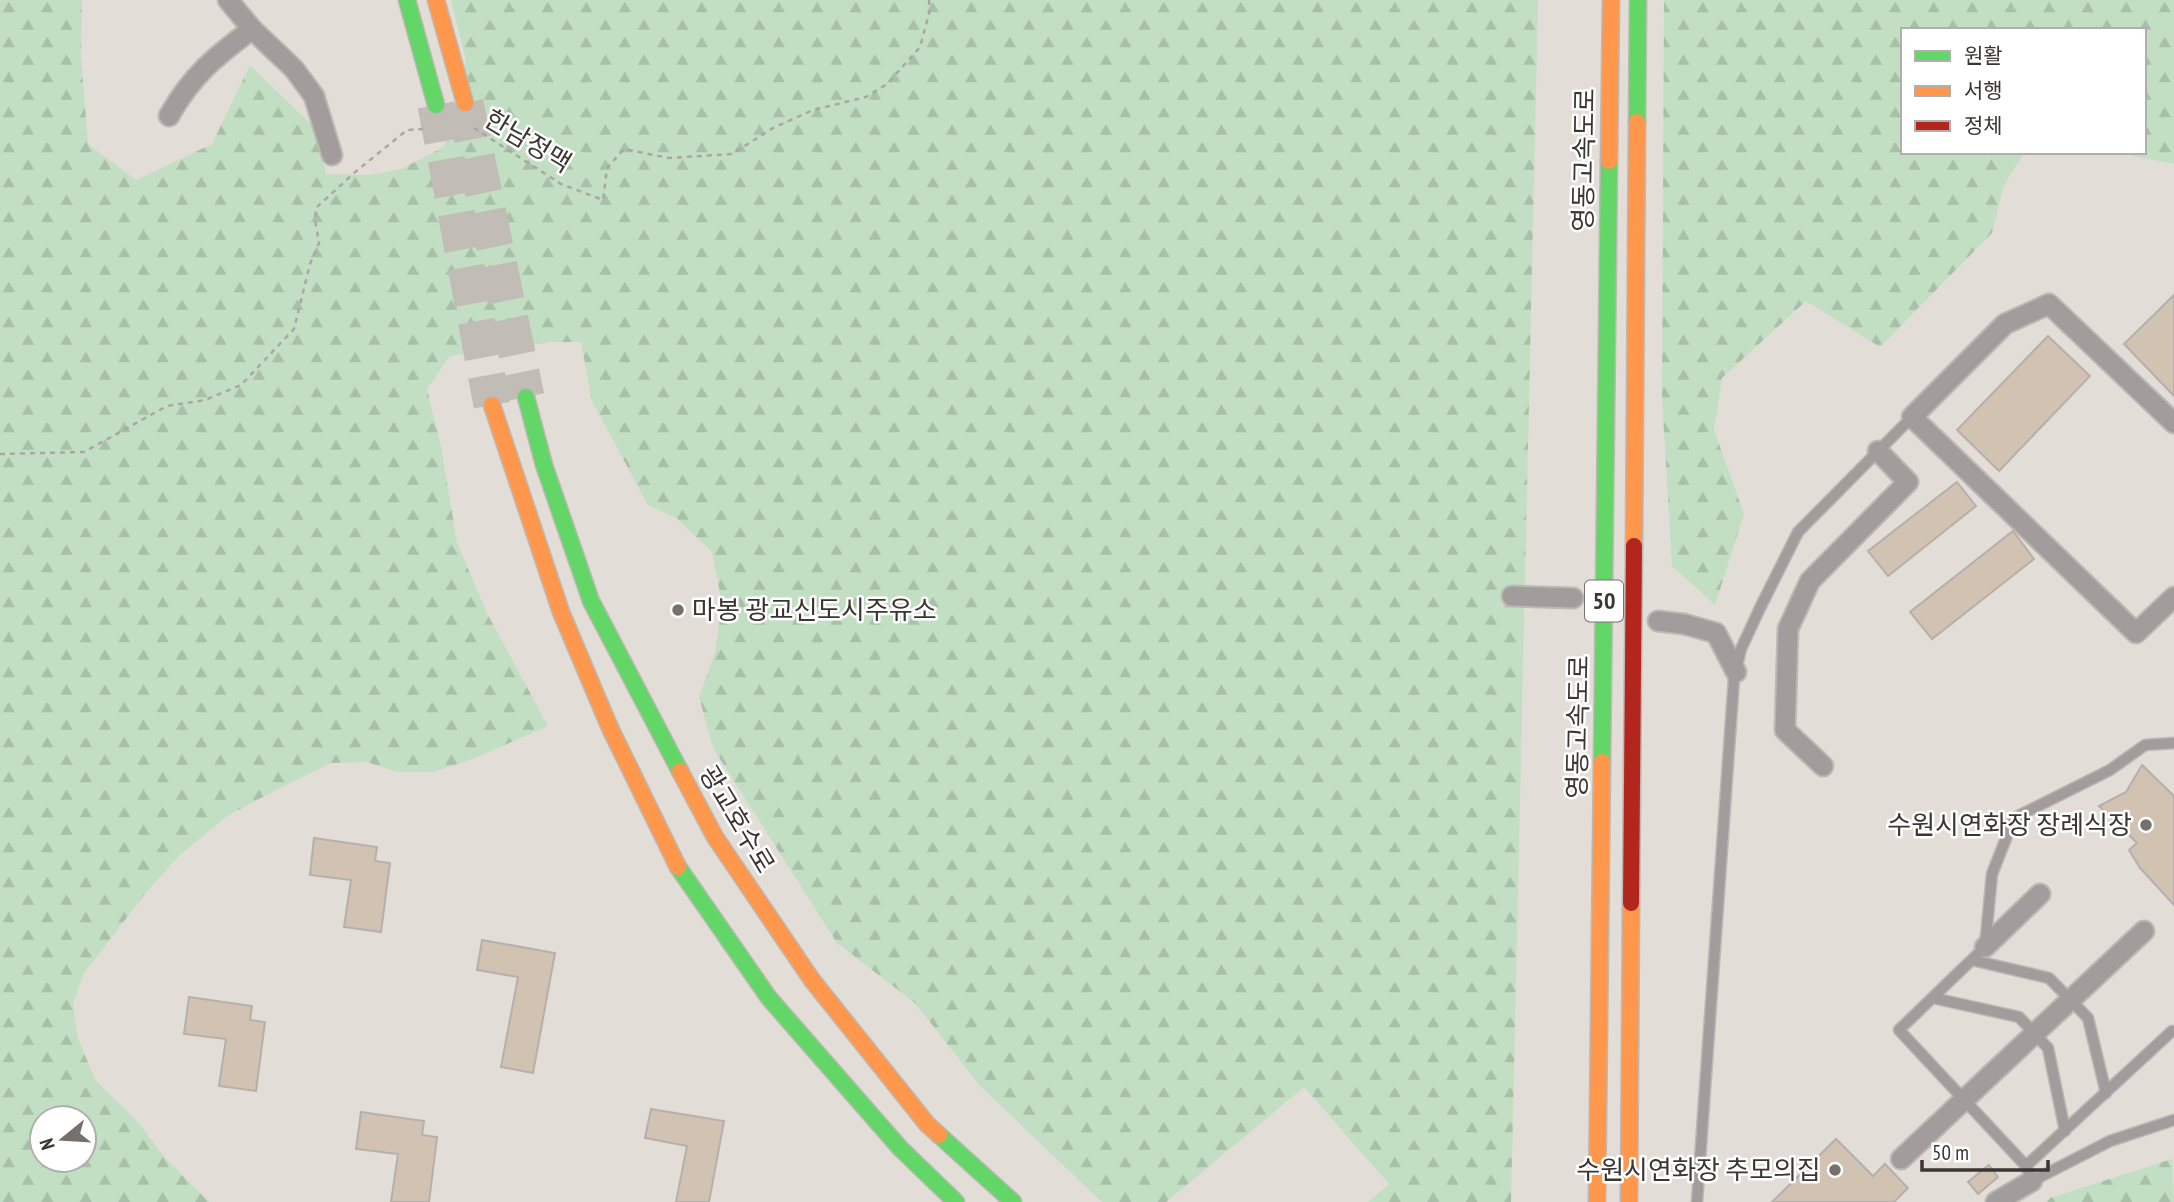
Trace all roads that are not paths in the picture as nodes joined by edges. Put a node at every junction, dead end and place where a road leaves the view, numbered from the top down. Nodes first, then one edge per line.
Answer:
1 (228, 0) edge
2 (407, 0) edge
3 (436, 0) edge
4 (1611, 0) edge
5 (1639, 0) edge
6 (252, 29) junction
7 (465, 103) tunnel mouth
8 (436, 105) tunnel mouth
9 (169, 116) dead end
10 (332, 155) dead end
11 (526, 397) tunnel mouth
12 (492, 405) tunnel mouth
13 (1912, 417) junction
14 (2174, 423) edge
15 (1878, 451) junction
16 (1512, 596) dead end
17 (2174, 597) edge
18 (1573, 598) dead end
19 (1658, 621) dead end
20 (1736, 672) junction
21 (2174, 743) edge
22 (1823, 766) dead end
23 (2040, 894) dead end
24 (2144, 931) dead end
25 (1979, 954) junction
26 (1933, 998) junction
27 (2172, 1031) dead end
28 (2106, 1093) junction
29 (2174, 1120) edge
30 (2065, 1131) junction
31 (1901, 1159) dead end
32 (2029, 1174) junction
33 (956, 1202) edge
34 (1013, 1202) edge
35 (1597, 1202) edge
36 (1629, 1202) edge
37 (1697, 1202) edge
38 (1996, 1202) edge

1 - 6 street
2 - 8 highway
3 - 7 highway
4 - 35 highway, 영동고속도로 / 50
5 - 36 highway, 영동고속도로 / 50
6 - 9 street
6 - 10 street
11 - 34 highway, 광교호수로
12 - 33 highway
13 - 14 street
13 - 15 lane
13 - 17 street
15 - 20 lane
15 - 22 street
16 - 18 street
19 - 20 street
20 - 37 lane
21 - 25 lane
23 - 25 street
24 - 31 street
25 - 26 lane
25 - 28 lane
26 - 30 lane
26 - 32 lane
27 - 28 lane
28 - 30 lane
29 - 32 lane
30 - 32 lane
32 - 38 street

